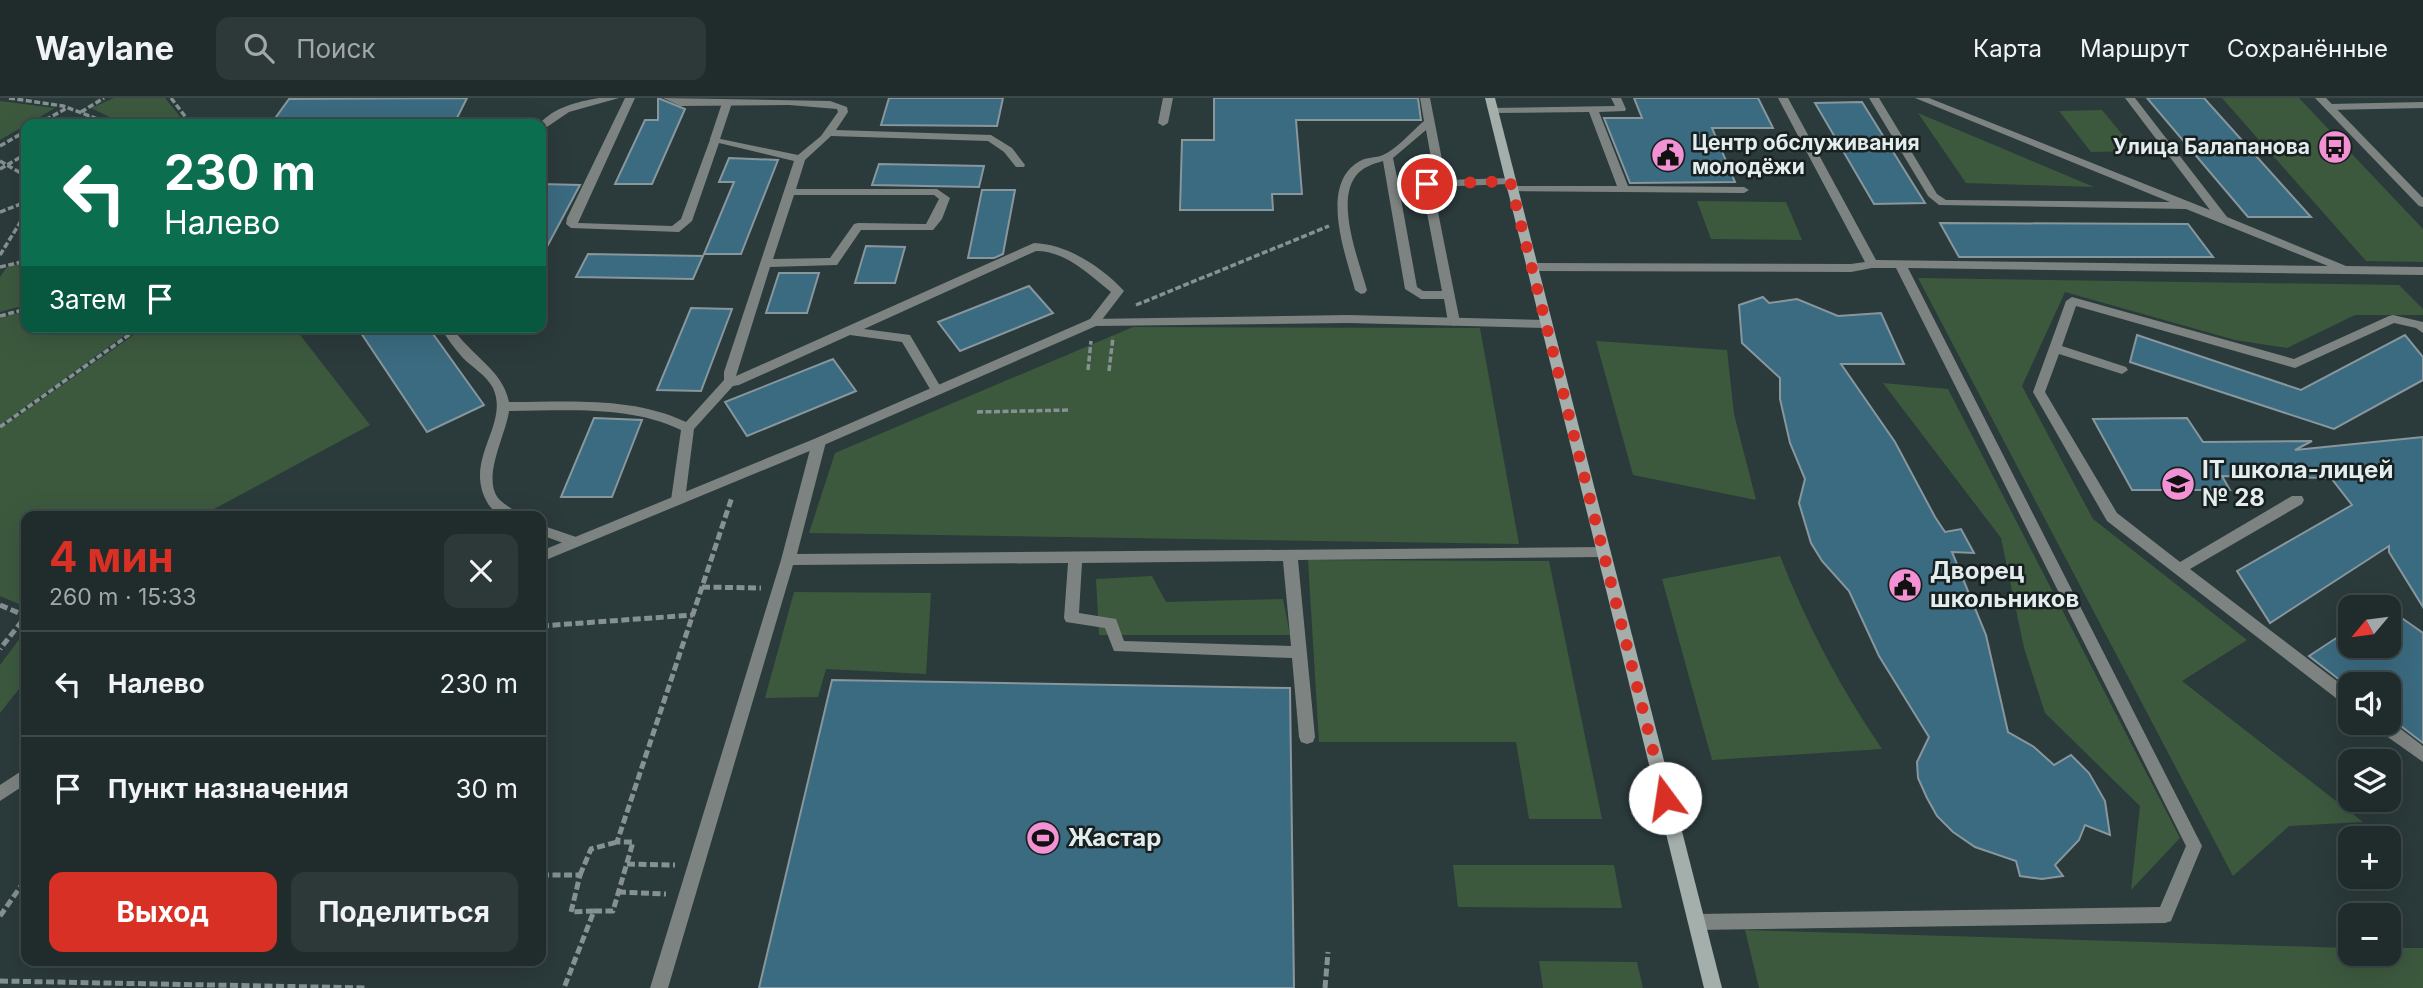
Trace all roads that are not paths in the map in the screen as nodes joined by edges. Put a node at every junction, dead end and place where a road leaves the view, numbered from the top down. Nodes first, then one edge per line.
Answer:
1 (614, 98) edge
2 (630, 98) edge
3 (668, 98) edge
4 (1168, 98) edge
5 (1425, 98) edge
6 (1616, 98) edge
7 (1783, 98) edge
8 (1874, 98) edge
9 (1920, 98) edge
10 (2130, 98) edge
11 (2320, 98) edge
12 (727, 103) junction
13 (1491, 104) edge
14 (2423, 105) edge
15 (2329, 107) junction
16 (1592, 110) junction
17 (1430, 121) junction
18 (546, 122) edge
19 (1163, 123) dead end
20 (829, 133) junction
21 (715, 139) junction
22 (1388, 157) junction
23 (800, 159) junction
24 (1020, 165) dead end
25 (1441, 183) junction
26 (1427, 184) junction
27 (1394, 185) junction
28 (1511, 185) junction
29 (1624, 190) junction
30 (1744, 190) dead end
31 (790, 192) junction
32 (2423, 204) edge
33 (2192, 206) junction
34 (2222, 218) junction
35 (768, 263) junction
36 (1872, 264) junction
37 (1900, 264) junction
38 (1532, 267) junction
39 (2349, 270) junction
40 (2422, 272) edge
41 (1361, 290) dead end
42 (1449, 295) junction
43 (1094, 322) junction
44 (1454, 322) junction
45 (1546, 324) junction
46 (2423, 329) edge
47 (849, 331) junction
48 (450, 333) edge
49 (2055, 348) junction
50 (2122, 370) dead end
51 (730, 381) junction
52 (937, 391) junction
53 (502, 406) junction
54 (688, 428) junction
55 (820, 442) junction
56 (678, 500) junction
57 (2297, 500) dead end
58 (502, 511) edge
59 (546, 532) edge
60 (574, 542) junction
61 (1603, 552) junction
62 (546, 555) edge
63 (1290, 555) junction
64 (1074, 558) junction
65 (788, 560) junction
66 (2179, 569) junction
67 (1299, 652) junction
68 (2338, 690) edge
69 (2397, 735) edge
70 (1307, 737) dead end
71 (2423, 755) edge
72 (21, 779) edge
73 (0, 794) edge
74 (1697, 922) junction
75 (659, 988) edge
76 (1713, 988) edge

1 - 18 street
2 - 21 street
3 - 12 street
4 - 19 street
5 - 17 street
6 - 16 street
7 - 36 street
8 - 33 street
9 - 33 street
10 - 34 street
11 - 15 street
12 - 20 street
12 - 21 street
13 - 16 street
13 - 28 street
14 - 15 street
15 - 32 street
16 - 29 street
17 - 22 street
17 - 25 street
20 - 23 street
20 - 24 street
21 - 23 street
22 - 27 street
22 - 41 street
23 - 31 street
25 - 26 street
25 - 28 street
26 - 27 street
26 - 42 street
27 - 42 street
28 - 29 street
28 - 38 street
29 - 30 street
31 - 35 street
31 - 35 street
33 - 34 street
34 - 39 street
35 - 51 street
36 - 37 street
36 - 38 street
37 - 39 street
37 - 74 street
38 - 45 street
39 - 40 street
42 - 44 street
43 - 44 street
43 - 47 street
43 - 52 street
44 - 45 street
45 - 61 street
46 - 49 street
47 - 51 street
47 - 52 street
48 - 53 street
49 - 50 street
49 - 66 street
51 - 54 street
52 - 55 street
53 - 54 street
53 - 58 street
54 - 56 street
55 - 56 street
55 - 65 street
56 - 60 street
57 - 66 street
59 - 60 street
60 - 62 street
61 - 63 street
61 - 74 street
63 - 64 street
63 - 67 street
64 - 65 street
64 - 67 street
65 - 75 street
66 - 68 street
67 - 70 street
69 - 71 street
72 - 73 street
74 - 76 street

